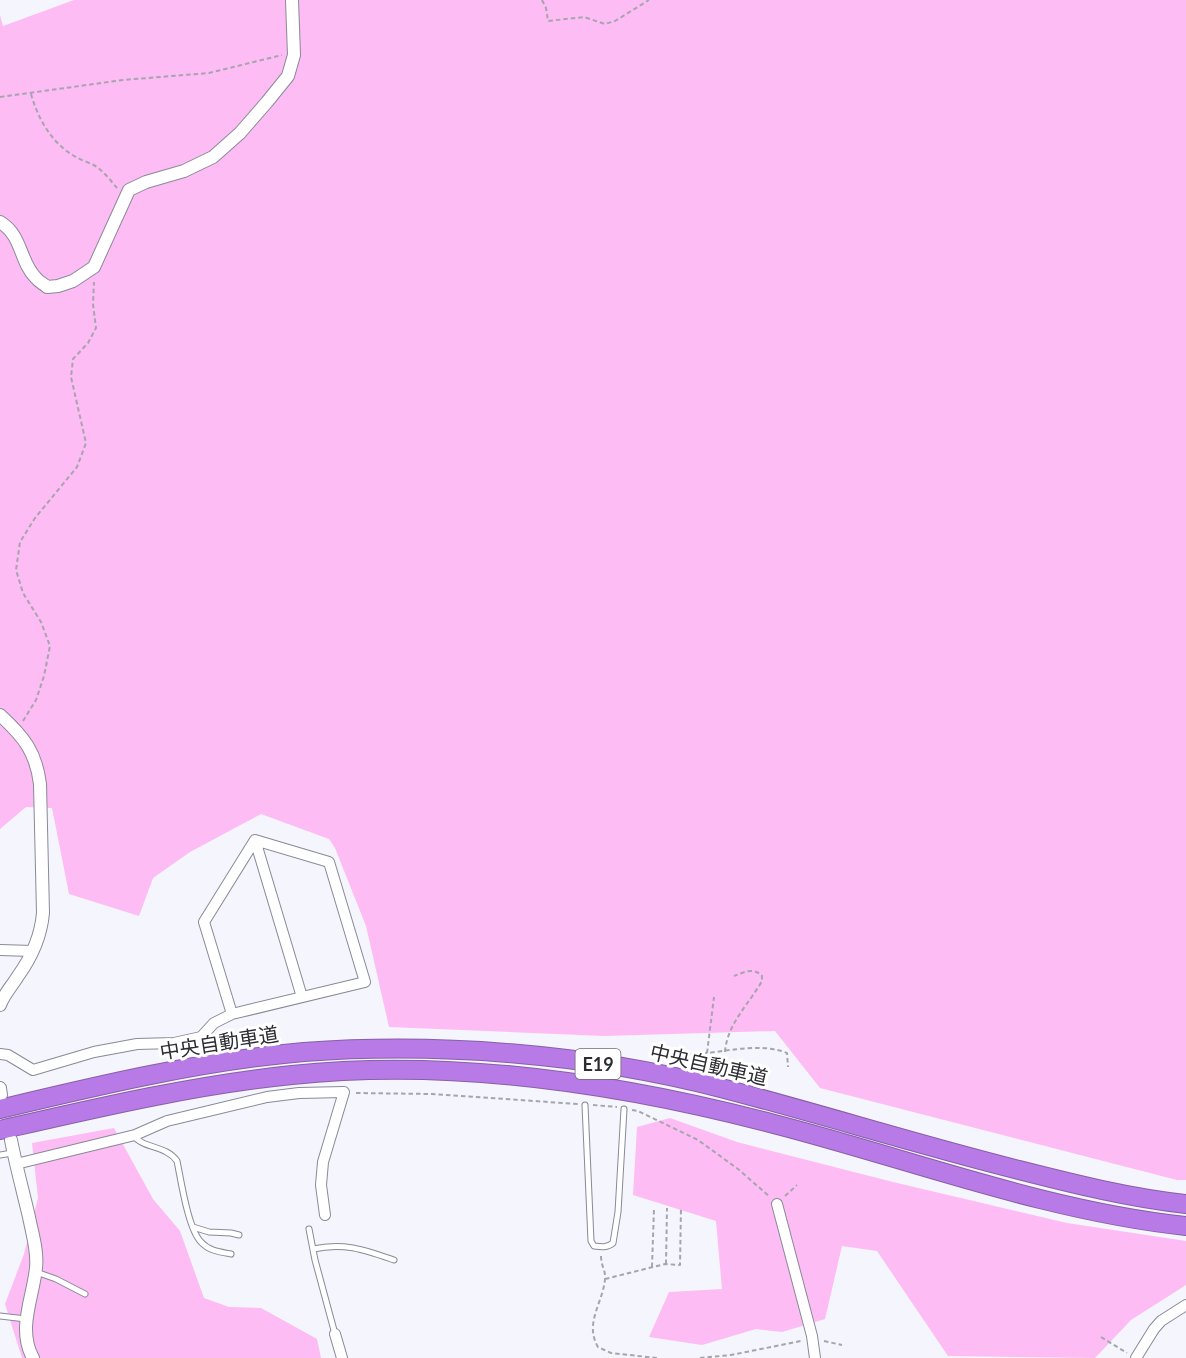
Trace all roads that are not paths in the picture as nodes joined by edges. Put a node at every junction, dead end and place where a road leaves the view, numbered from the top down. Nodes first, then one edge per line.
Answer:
1 (292, 0) edge
2 (0, 222) edge
3 (0, 715) edge
4 (255, 840) junction
5 (0, 950) edge
6 (33, 951) junction
7 (302, 997) junction
8 (1, 999) edge
9 (232, 1014) junction
10 (0, 1054) edge
11 (0, 1097) edge
12 (585, 1105) dead end
13 (624, 1109) dead end
14 (133, 1135) junction
15 (10, 1147) edge
16 (0, 1155) edge
17 (777, 1204) dead end
18 (1186, 1204) edge
19 (325, 1215) dead end
20 (1186, 1226) edge
21 (193, 1227) junction
22 (309, 1229) dead end
23 (239, 1236) dead end
24 (313, 1249) junction
25 (231, 1254) dead end
26 (394, 1260) dead end
27 (36, 1272) junction
28 (85, 1294) dead end
29 (1186, 1305) edge
30 (0, 1316) edge
31 (26, 1319) junction
32 (335, 1334) joint
33 (33, 1358) edge
34 (342, 1358) edge
35 (814, 1358) edge
36 (1135, 1358) edge

1 - 2 street
3 - 6 street
4 - 7 street
4 - 7 street
4 - 9 street
5 - 6 street
6 - 8 street
7 - 9 street
9 - 10 street
11 - 18 highway, 中央自動車道 / E19
12 - 13 lane
14 - 15 street
14 - 19 street
14 - 21 lane
15 - 16 lane
15 - 20 highway, E19
15 - 27 street
17 - 35 street
21 - 23 lane
21 - 25 lane
22 - 24 lane
24 - 26 lane
24 - 32 lane
27 - 28 lane
27 - 31 street
29 - 36 street
30 - 31 lane
31 - 33 street
32 - 34 street

